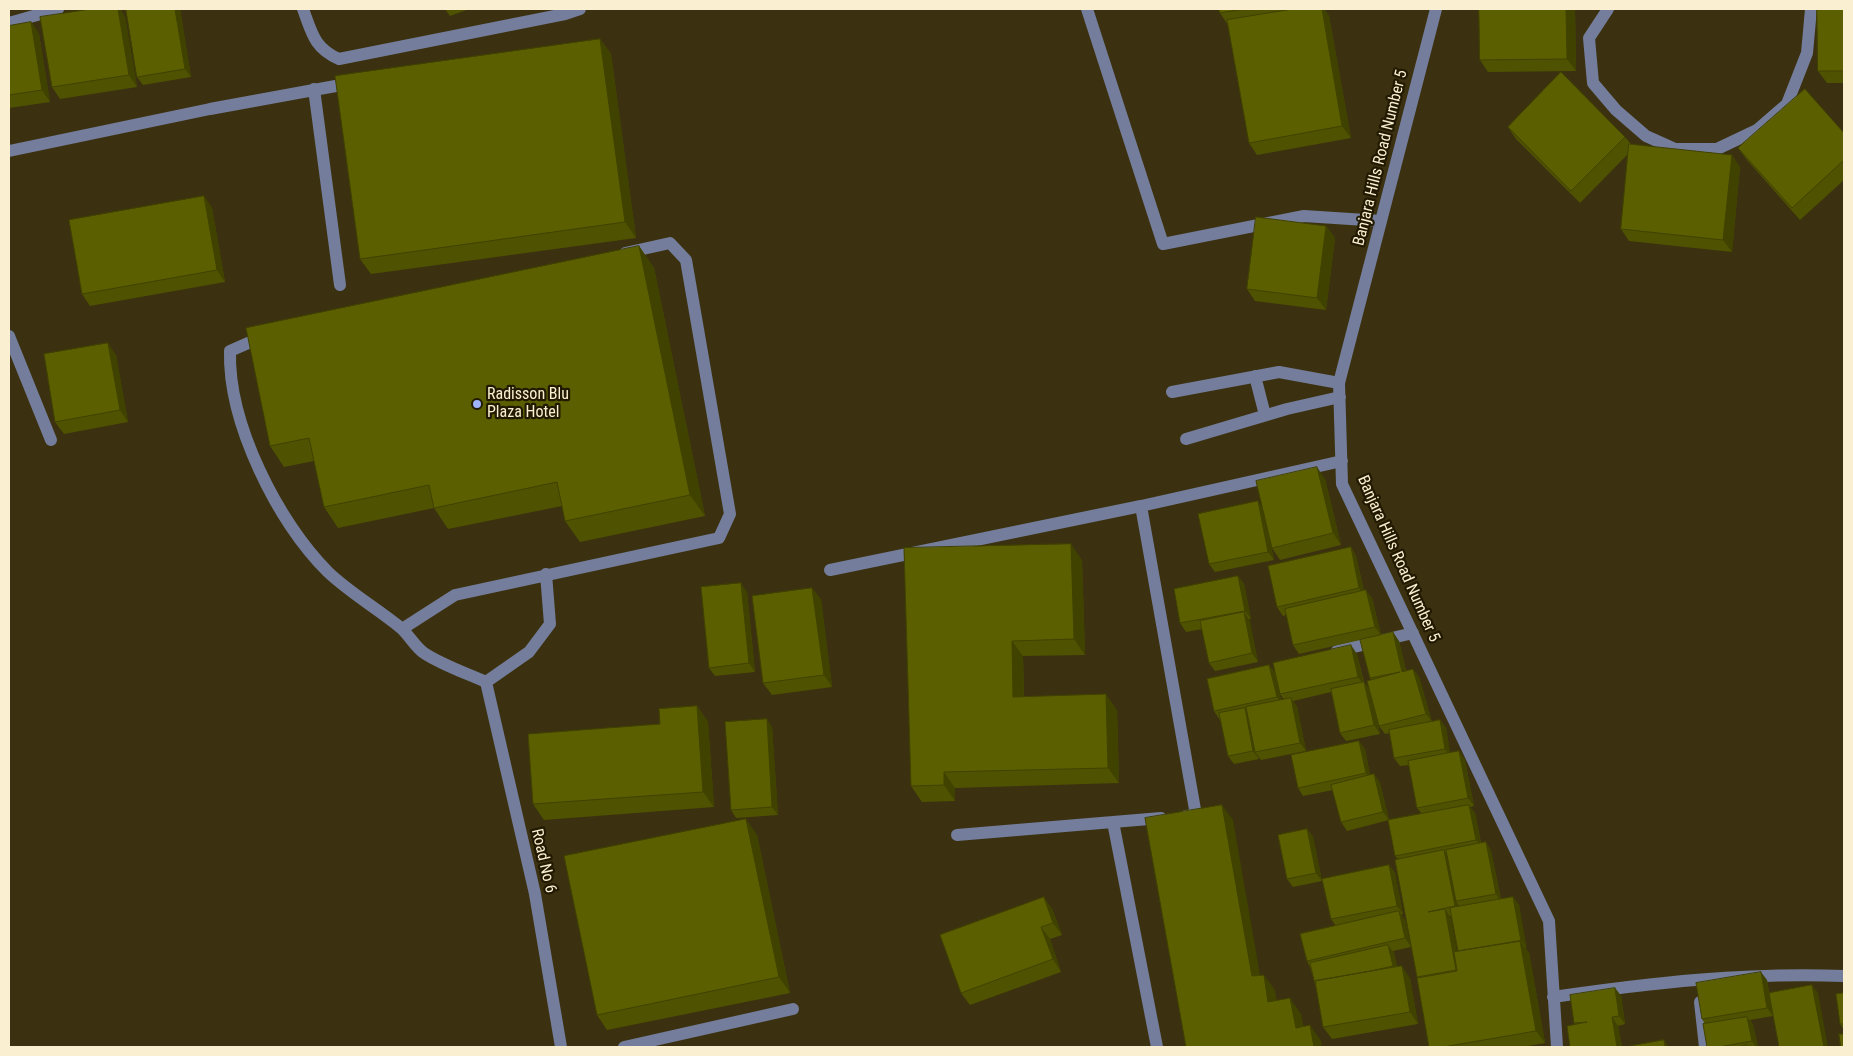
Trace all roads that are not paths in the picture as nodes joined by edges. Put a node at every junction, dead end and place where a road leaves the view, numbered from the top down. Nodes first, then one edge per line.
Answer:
1 (58, 9) edge
2 (303, 9) edge
3 (580, 9) edge
4 (1086, 9) edge
5 (1436, 9) edge
6 (1608, 9) edge
7 (1811, 9) edge
8 (9, 23) edge
9 (362, 82) edge
10 (314, 89) junction
11 (9, 150) edge
12 (1381, 221) junction
13 (612, 256) edge
14 (340, 285) dead end
15 (275, 334) edge
16 (9, 336) edge
17 (1255, 376) junction
18 (1339, 383) junction
19 (1172, 392) dead end
20 (1340, 397) junction
21 (1265, 416) junction
22 (1186, 439) dead end
23 (51, 440) dead end
24 (1342, 461) junction
25 (1141, 506) junction
26 (830, 570) dead end
27 (546, 574) junction
28 (402, 629) junction
29 (1413, 633) junction
30 (1328, 654) edge
31 (486, 682) junction
32 (1113, 822) junction
33 (957, 835) dead end
34 (1844, 976) edge
35 (1697, 980) junction
36 (1553, 997) junction
37 (793, 1009) dead end
38 (562, 1047) edge
39 (624, 1047) edge
40 (1157, 1047) edge
41 (1557, 1047) edge
42 (1706, 1047) edge

1 - 8 street
2 - 3 street
4 - 12 street
5 - 12 street, Banjara Hills Road Number 5
6 - 7 street
9 - 10 street
10 - 11 street
10 - 14 street
12 - 18 street, Banjara Hills Road Number 5
13 - 27 street
15 - 28 street
16 - 23 street
17 - 18 street
17 - 19 street
17 - 21 street
18 - 20 street, Banjara Hills Road Number 5
20 - 21 street
20 - 24 street, Banjara Hills Road Number 5
21 - 22 street
24 - 25 street
24 - 29 street, Banjara Hills Road Number 5
25 - 26 street
25 - 32 street
27 - 28 street
27 - 31 street
28 - 31 street
29 - 30 street
29 - 36 street, Banjara Hills Road Number 5
31 - 38 street, Road No 6
32 - 33 street
32 - 40 street
34 - 35 street
35 - 36 street
35 - 42 street
36 - 41 street, Banjara Hills Road Number 5
37 - 39 street

